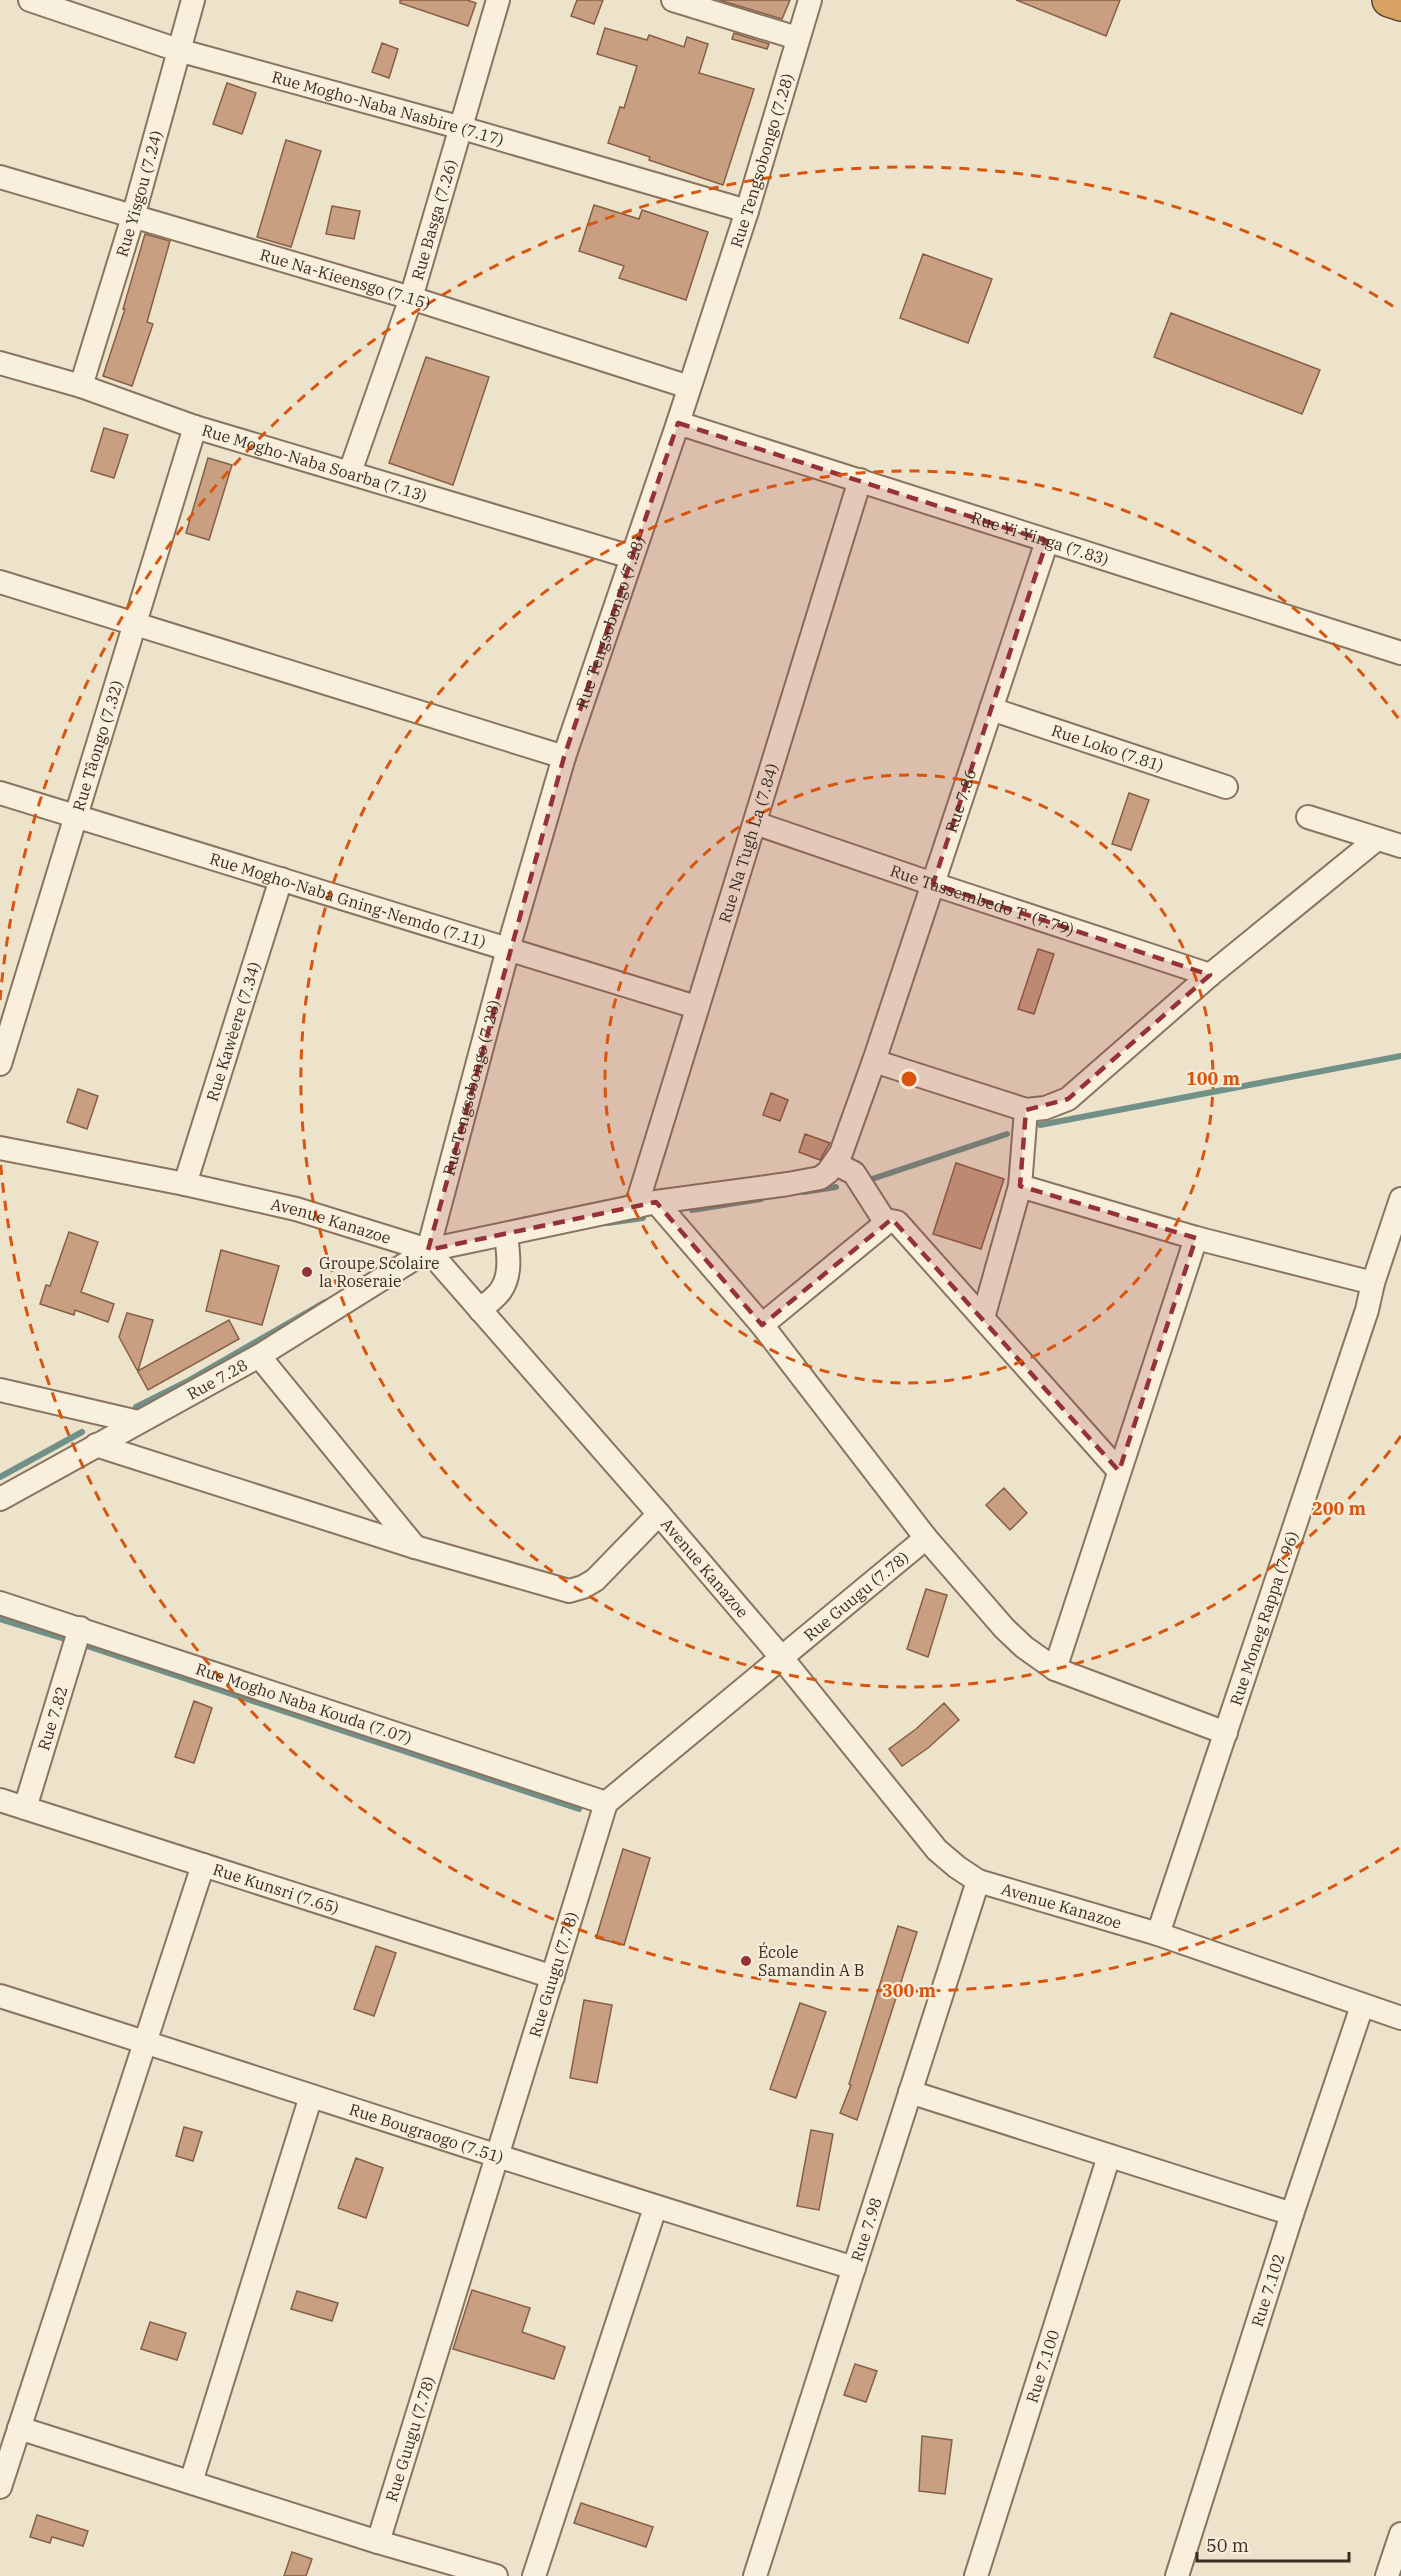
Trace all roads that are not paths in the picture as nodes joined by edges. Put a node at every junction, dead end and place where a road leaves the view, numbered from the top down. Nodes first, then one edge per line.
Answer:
1 (30, 0) edge
2 (193, 0) edge
3 (498, 0) edge
4 (673, 0) edge
5 (810, 0) edge
6 (1389, 0) edge
7 (1401, 4) edge
8 (797, 38) junction
9 (178, 50) junction
10 (462, 128) junction
11 (0, 177) edge
12 (747, 211) junction
13 (133, 217) junction
14 (411, 298) junction
15 (0, 363) edge
16 (81, 386) junction
17 (689, 387) junction
18 (678, 423) junction
19 (195, 427) junction
20 (350, 472) junction
21 (860, 480) junction
22 (1047, 541) junction
23 (630, 557) junction
24 (0, 582) edge
25 (135, 624) junction
26 (1401, 653) edge
27 (991, 709) junction
28 (564, 757) junction
29 (1226, 787) dead end
30 (0, 794) edge
31 (75, 817) junction
32 (1308, 817) dead end
33 (755, 823) junction
34 (1377, 839) junction
35 (1401, 846) edge
36 (281, 879) junction
37 (933, 884) junction
38 (508, 949) junction
39 (1210, 975) junction
40 (696, 1007) junction
41 (874, 1061) junction
42 (0, 1064) edge
43 (1026, 1110) junction
44 (0, 1148) edge
45 (836, 1164) junction
46 (185, 1184) junction
47 (1020, 1186) junction
48 (1401, 1199) edge
49 (646, 1205) junction
50 (886, 1224) junction
51 (506, 1234) junction
52 (1196, 1238) junction
53 (428, 1250) junction
54 (1373, 1283) junction
55 (480, 1310) junction
56 (983, 1318) junction
57 (762, 1325) junction
58 (259, 1356) junction
59 (0, 1390) edge
60 (138, 1422) junction
61 (96, 1445) junction
62 (1119, 1471) junction
63 (0, 1499) edge
64 (659, 1514) junction
65 (926, 1539) junction
66 (415, 1547) junction
67 (0, 1603) edge
68 (80, 1628) junction
69 (781, 1657) junction
70 (1055, 1669) junction
71 (1226, 1733) junction
72 (0, 1800) edge
73 (606, 1803) junction
74 (25, 1808) junction
75 (203, 1865) junction
76 (978, 1881) junction
77 (1158, 1934) junction
78 (553, 1977) junction
79 (0, 1996) edge
80 (1362, 2006) junction
81 (1401, 2018) edge
82 (145, 2042) junction
83 (910, 2092) junction
84 (311, 2096) junction
85 (498, 2154) junction
86 (1109, 2156) junction
87 (655, 2208) junction
88 (1292, 2214) junction
89 (854, 2268) junction
90 (19, 2428) junction
91 (191, 2482) junction
92 (0, 2487) edge
93 (1401, 2534) edge
94 (378, 2542) junction
95 (1393, 2565) edge
96 (496, 2576) edge
97 (534, 2576) edge
98 (755, 2576) edge
99 (976, 2576) edge
100 (1177, 2576) edge

1 - 9 street, Rue Mogho-Naba Nasbire (7.17)
2 - 9 street, Rue Yisgou (7.24)
3 - 10 street, Rue Basga (7.26)
4 - 8 street
5 - 8 street, Rue Tengsobongo (7.28)
6 - 7 highway
8 - 12 street, Rue Tengsobongo (7.28)
9 - 10 street, Rue Mogho-Naba Nasbire (7.17)
9 - 13 street, Rue Yisgou (7.24)
10 - 12 street, Rue Mogho-Naba Nasbire (7.17)
10 - 14 street, Rue Basga (7.26)
11 - 13 street, Rue Na-Kieensgo (7.15)
12 - 17 street, Rue Tengsobongo (7.28)
13 - 14 street, Rue Na-Kieensgo (7.15)
13 - 16 street, Rue Yisgou (7.24)
14 - 17 street, Rue Na-Kieensgo (7.15)
14 - 20 street, Rue Basga (7.26)
15 - 16 street, Rue Mogho-Naba Soarba (7.13)
16 - 19 street, Rue Mogho-Naba Soarba (7.13)
17 - 18 street, Rue Tengsobongo (7.28)
18 - 21 street, Rue Yi-Yinga (7.83)
18 - 23 street, Rue Tengsobongo (7.28)
19 - 20 street, Rue Mogho-Naba Soarba (7.13)
19 - 25 street, Rue Tâongo (7.32)
20 - 23 street, Rue Mogho-Naba Soarba (7.13)
21 - 22 street, Rue Yi-Yinga (7.83)
21 - 33 street, Rue Na Tugh La (7.84)
22 - 26 street, Rue Yi-Yinga (7.83)
22 - 27 street, Rue 7.86
23 - 28 street, Rue Tengsobongo (7.28)
24 - 25 street
25 - 28 street
25 - 31 street, Rue Tâongo (7.32)
27 - 29 street, Rue Loko (7.81)
27 - 37 street, Rue 7.86
28 - 38 street, Rue Tengsobongo (7.28)
30 - 31 street, Rue Mogho-Naba Gning-Nemdo (7.11)
31 - 36 street, Rue Mogho-Naba Gning-Nemdo (7.11)
31 - 42 street, Rue Tâongo (7.32)
32 - 34 street
33 - 37 street, Rue Tassembedo T. (7.79)
33 - 40 street, Rue Na Tugh La (7.84)
34 - 35 street
34 - 39 street
36 - 38 street, Rue Mogho-Naba Gning-Nemdo (7.11)
36 - 46 street, Rue Kawèere (7.34)
37 - 39 street, Rue Tassembedo T. (7.79)
37 - 41 street, Rue 7.86
38 - 40 street, Rue Mogho-Naba Gning-Nemdo (7.11)
38 - 53 street, Rue Tengsobongo (7.28)
39 - 43 street
40 - 49 street, Rue Na Tugh La (7.84)
41 - 43 street
41 - 45 street, Rue 7.86
43 - 47 street
44 - 46 street, Avenue Kanazoe
45 - 49 street
45 - 50 street
46 - 53 street, Avenue Kanazoe
47 - 52 street
47 - 56 street
48 - 54 street, Rue Moneg Rappa (7.96)
49 - 51 street
49 - 57 street
50 - 56 street
50 - 57 street
51 - 53 street
51 - 55 street
52 - 54 street
52 - 62 street
53 - 55 street, Avenue Kanazoe
53 - 58 street, Rue 7.28
54 - 71 street, Rue Moneg Rappa (7.96)
55 - 64 street, Avenue Kanazoe
56 - 62 street
57 - 65 street
58 - 60 street, Rue 7.28
58 - 66 street
59 - 60 street
60 - 61 street, Rue 7.28
61 - 63 street, Rue 7.28
61 - 66 street
62 - 70 street
64 - 66 street
64 - 69 street, Avenue Kanazoe
65 - 69 street, Rue Guugu (7.78)
65 - 70 street
67 - 68 street, Rue Mogho Naba Kouda (7.07)
68 - 73 street, Rue Mogho Naba Kouda (7.07)
68 - 74 street, Rue 7.82
69 - 73 street, Rue Guugu (7.78)
69 - 76 street, Avenue Kanazoe
70 - 71 street
71 - 77 street, Rue Moneg Rappa (7.96)
72 - 74 street, Rue Kunsri (7.65)
73 - 78 street, Rue Guugu (7.78)
74 - 75 street, Rue Kunsri (7.65)
75 - 78 street, Rue Kunsri (7.65)
75 - 82 street
76 - 77 street, Avenue Kanazoe
76 - 83 street, Rue 7.98
77 - 80 street, Avenue Kanazoe
78 - 85 street, Rue Guugu (7.78)
79 - 82 street, Rue Bougraogo (7.51)
80 - 81 street, Avenue Kanazoe
80 - 88 street, Rue 7.102
82 - 84 street, Rue Bougraogo (7.51)
82 - 90 street
83 - 86 street
83 - 89 street, Rue 7.98
84 - 85 street, Rue Bougraogo (7.51)
84 - 91 street
85 - 87 street, Rue Bougraogo (7.51)
85 - 94 street, Rue Guugu (7.78)
86 - 88 street
86 - 99 street, Rue 7.100
87 - 89 street, Rue Bougraogo (7.51)
87 - 97 street
88 - 100 street, Rue 7.102
89 - 98 street, Rue 7.98
90 - 91 street
90 - 92 street
91 - 94 street
93 - 95 street
94 - 96 street

